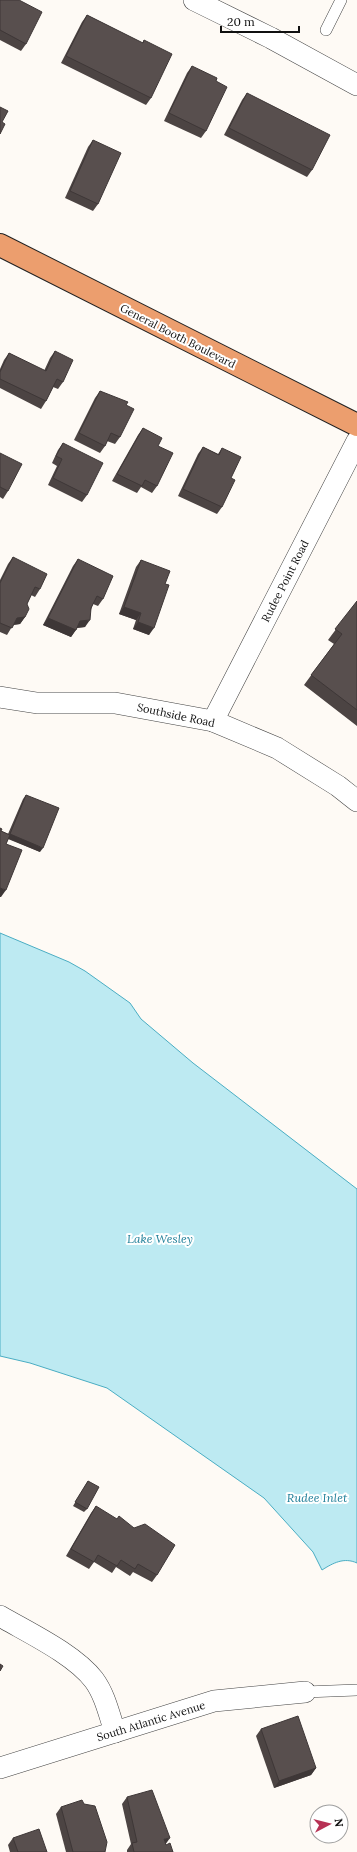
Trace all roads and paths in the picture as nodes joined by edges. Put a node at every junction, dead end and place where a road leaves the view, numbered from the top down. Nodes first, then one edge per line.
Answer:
1 (194, 0) edge
2 (341, 0) edge
3 (326, 30) dead end
4 (357, 86) edge
5 (0, 245) edge
6 (357, 425) edge
7 (357, 441) edge
8 (0, 697) edge
9 (213, 721) junction
10 (357, 801) edge
11 (0, 1616) edge
12 (357, 1690) edge
13 (305, 1692) joint
14 (115, 1732) junction
15 (0, 1768) edge

1 - 4 street
2 - 3 lane
5 - 6 highway, General Booth Boulevard
7 - 9 street, Rudee Point Road
8 - 9 street, Southside Road
9 - 10 street, Southside Road
11 - 14 street
12 - 13 lane
13 - 14 street, South Atlantic Avenue
14 - 15 street, South Atlantic Avenue

